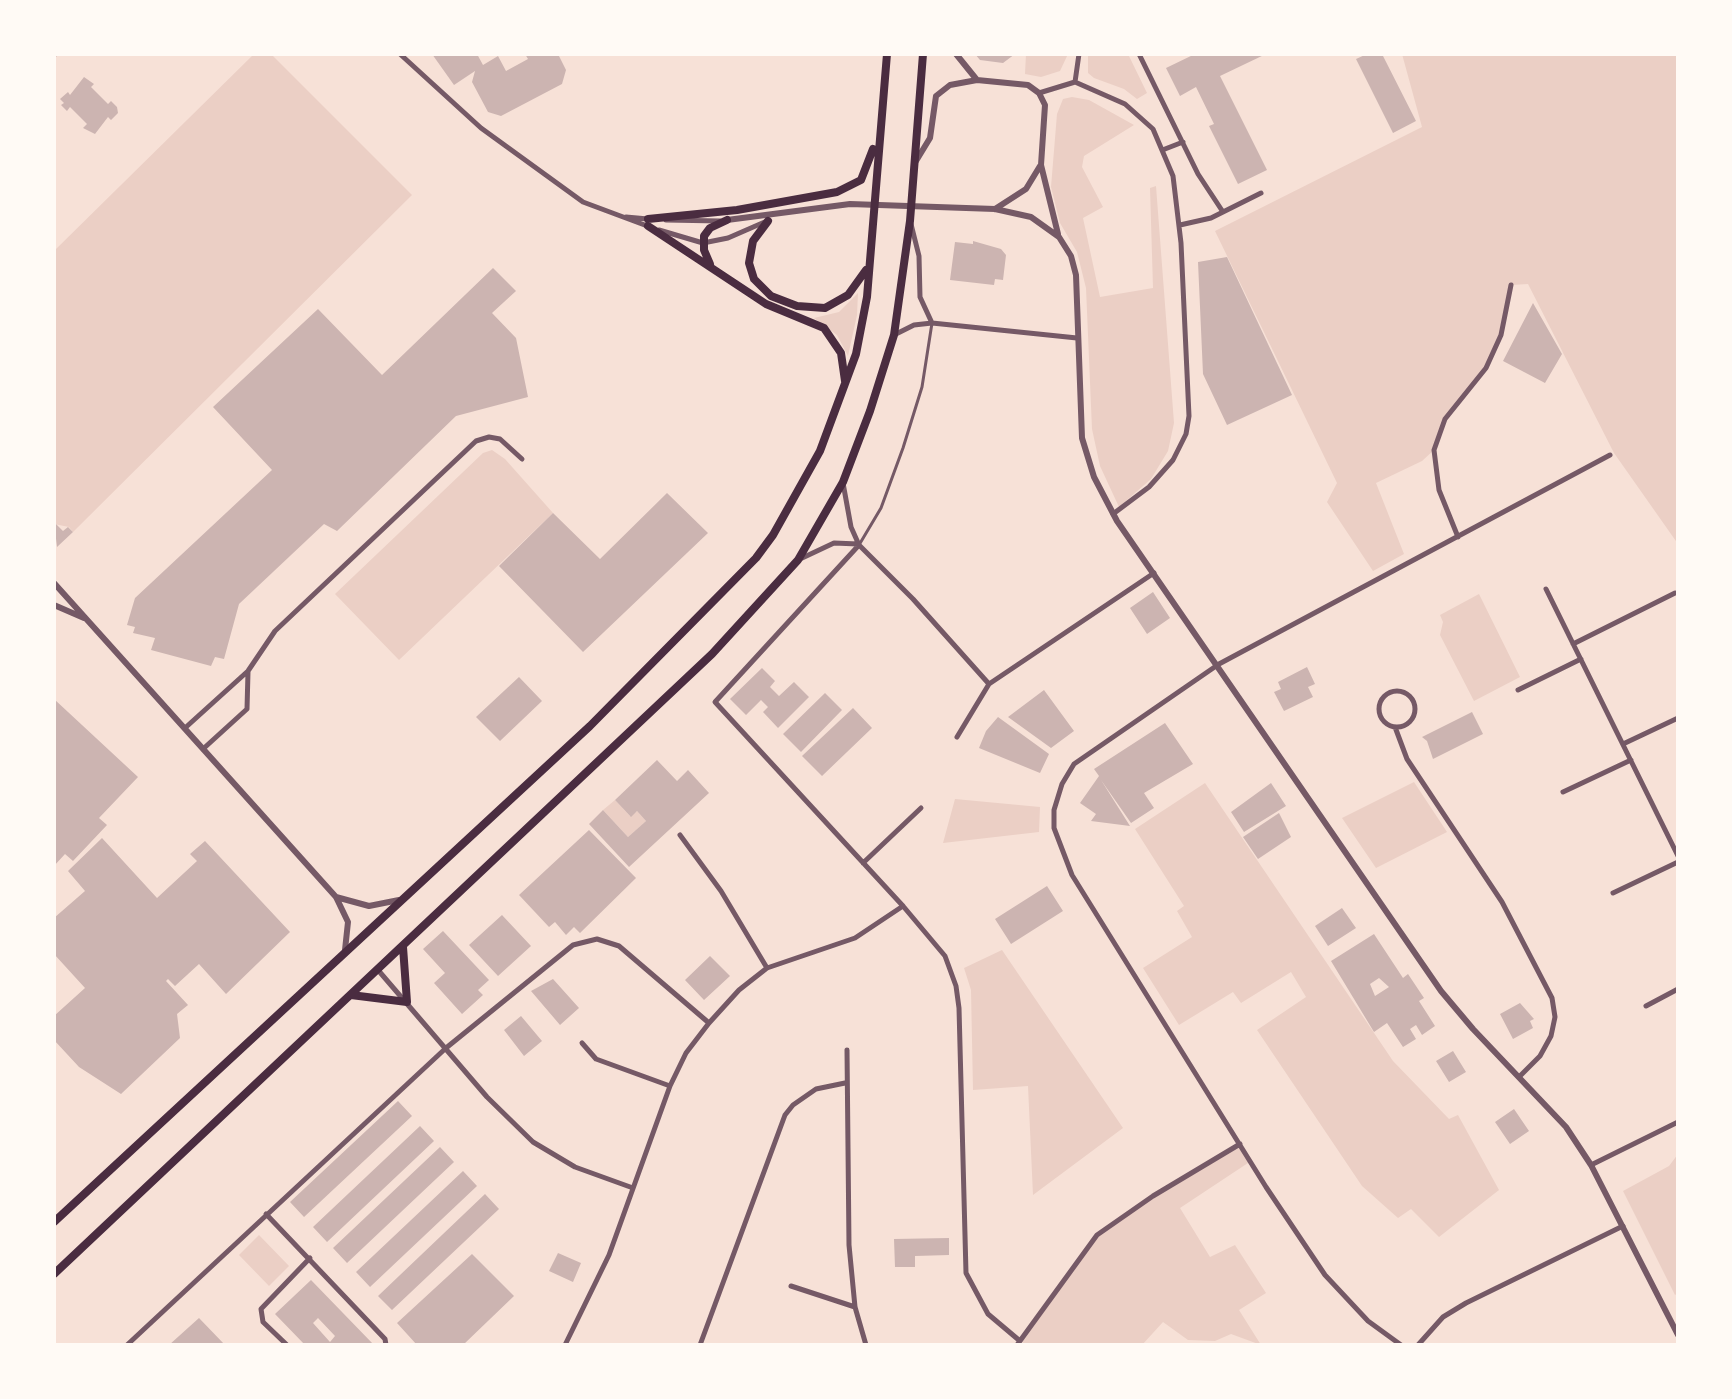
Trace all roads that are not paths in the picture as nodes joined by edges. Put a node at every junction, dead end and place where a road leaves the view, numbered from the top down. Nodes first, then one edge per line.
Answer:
1 (400, 54) edge
2 (887, 54) edge
3 (923, 54) edge
4 (956, 54) edge
5 (1079, 54) edge
6 (1139, 54) edge
7 (977, 80) junction
8 (1075, 82) junction
9 (1039, 93) junction
10 (880, 117) junction
11 (1183, 142) junction
12 (1165, 149) junction
13 (1041, 165) junction
14 (913, 166) junction
15 (1261, 193) dead end
16 (995, 209) junction
17 (1223, 212) junction
18 (792, 213) junction
19 (727, 220) junction
20 (768, 221) junction
21 (910, 221) junction
22 (648, 223) junction
23 (1180, 225) junction
24 (1059, 237) junction
25 (703, 243) junction
26 (868, 266) junction
27 (713, 268) junction
28 (1511, 285) dead end
29 (932, 323) junction
30 (894, 335) junction
31 (1077, 338) junction
32 (845, 389) junction
33 (1610, 455) dead end
34 (522, 459) dead end
35 (843, 482) junction
36 (1113, 514) junction
37 (1458, 537) junction
38 (859, 545) junction
39 (798, 560) junction
40 (1154, 573) junction
41 (54, 583) edge
42 (1546, 589) dead end
43 (1675, 593) dead end
44 (54, 605) edge
45 (86, 619) junction
46 (1573, 644) junction
47 (1581, 659) junction
48 (1219, 664) junction
49 (248, 671) junction
50 (989, 684) junction
51 (1518, 690) dead end
52 (1678, 718) edge
53 (1395, 727) junction
54 (185, 728) junction
55 (957, 737) dead end
56 (1623, 744) junction
57 (203, 749) junction
58 (1631, 760) junction
59 (1563, 792) dead end
60 (921, 808) dead end
61 (680, 835) dead end
62 (1675, 844) edge
63 (1678, 859) edge
64 (863, 863) junction
65 (1613, 893) dead end
66 (336, 897) junction
67 (401, 900) junction
68 (903, 906) junction
69 (403, 947) junction
70 (345, 950) junction
71 (767, 968) junction
72 (378, 970) junction
73 (1678, 989) edge
74 (351, 995) junction
75 (407, 1002) junction
76 (1646, 1006) dead end
77 (709, 1023) junction
78 (582, 1043) dead end
79 (446, 1048) junction
80 (847, 1050) dead end
81 (1519, 1077) junction
82 (845, 1083) junction
83 (670, 1086) junction
84 (1678, 1122) edge
85 (1240, 1144) junction
86 (1591, 1165) junction
87 (633, 1188) junction
88 (266, 1214) junction
89 (54, 1222) edge
90 (1623, 1226) junction
91 (310, 1258) junction
92 (54, 1274) edge
93 (791, 1286) dead end
94 (855, 1307) junction
95 (1678, 1335) edge
96 (1018, 1343) edge
97 (127, 1345) edge
98 (287, 1345) edge
99 (386, 1345) edge
100 (565, 1345) edge
101 (700, 1345) edge
102 (866, 1345) edge
103 (1401, 1345) edge
104 (1418, 1345) edge

1 - 22 street
2 - 10 main road
3 - 14 main road
4 - 7 street
5 - 8 street
6 - 11 street
7 - 9 street
7 - 14 street
8 - 9 street
8 - 12 street
9 - 13 street
10 - 22 main road
10 - 26 main road
11 - 12 street
11 - 17 street
12 - 23 street
13 - 16 street
13 - 24 street
14 - 21 main road
15 - 17 street
16 - 18 street
16 - 24 street
17 - 23 street
18 - 19 street
18 - 20 street
19 - 22 street
19 - 25 main road
20 - 25 street
20 - 26 main road
21 - 29 street
21 - 30 main road
22 - 25 street
22 - 27 main road
23 - 36 street
24 - 31 street
25 - 27 main road
26 - 32 main road
27 - 32 main road
28 - 37 street
29 - 30 street
29 - 31 street
29 - 38 lane
30 - 35 main road
31 - 36 street
32 - 67 main road
33 - 37 street
34 - 49 street
35 - 38 street
35 - 39 main road
36 - 40 street
37 - 48 street
38 - 39 street
38 - 50 street
38 - 64 street
39 - 69 main road
40 - 48 street
40 - 50 street
41 - 45 street
42 - 46 street
43 - 46 street
44 - 45 street
45 - 54 street
46 - 47 street
47 - 51 street
47 - 56 street
48 - 81 street
48 - 85 street
49 - 54 street
49 - 57 street
50 - 55 street
52 - 56 street
53 - 53 street
53 - 81 street
54 - 57 street
56 - 58 street
57 - 66 street
58 - 59 street
58 - 62 street
60 - 64 street
61 - 71 street
62 - 63 street
63 - 65 street
64 - 68 street
66 - 67 street
66 - 70 street
67 - 70 main road
68 - 71 street
68 - 96 street
69 - 72 main road
69 - 75 main road
70 - 89 main road
71 - 77 street
72 - 74 main road
72 - 75 street
73 - 76 street
74 - 75 main road
74 - 92 main road
75 - 79 street
77 - 79 street
77 - 83 street
78 - 83 street
79 - 87 street
79 - 88 street
80 - 82 street
81 - 86 street
82 - 94 street
82 - 101 street
83 - 87 street
84 - 86 street
85 - 96 street
85 - 103 street
86 - 90 street
87 - 100 street
88 - 91 street
88 - 97 street
90 - 95 street
90 - 104 street
91 - 98 street
91 - 99 street
93 - 94 street
94 - 102 street

